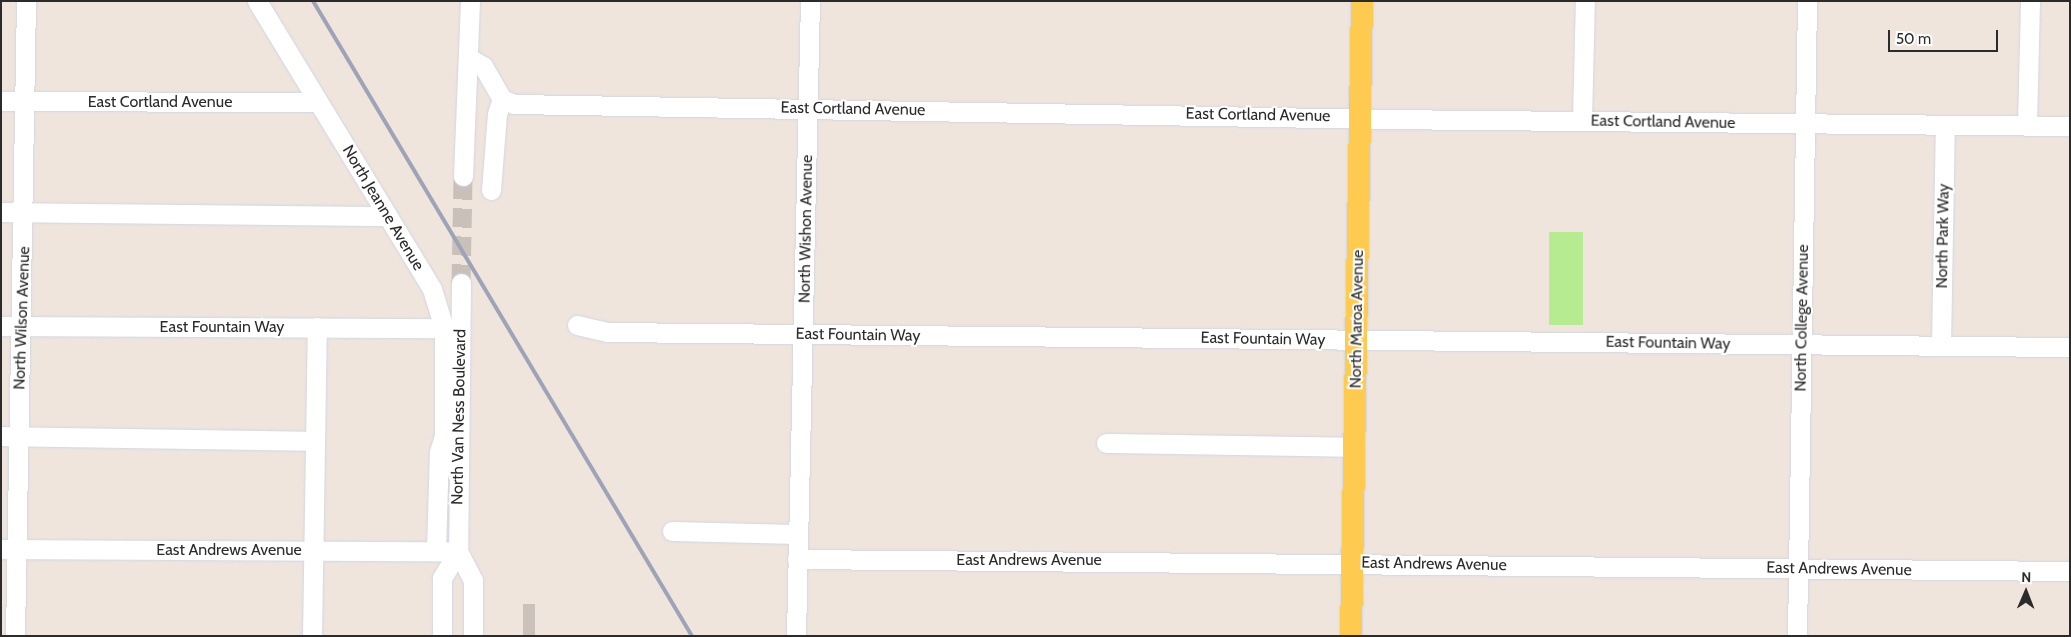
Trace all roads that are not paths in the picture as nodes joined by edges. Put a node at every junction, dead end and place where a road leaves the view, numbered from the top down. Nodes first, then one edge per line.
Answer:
1 (26, 1) edge
2 (257, 1) edge
3 (470, 1) edge
4 (810, 1) edge
5 (1362, 1) edge
6 (1585, 1) edge
7 (1807, 1) edge
8 (2030, 1) edge
9 (469, 58) junction
10 (502, 99) junction
11 (1, 101) edge
12 (24, 101) junction
13 (318, 102) junction
14 (809, 109) junction
15 (1360, 118) junction
16 (1582, 120) junction
17 (1805, 123) junction
18 (2027, 125) junction
19 (1945, 126) junction
20 (2070, 126) edge
21 (463, 176) tunnel mouth
22 (491, 190) dead end
23 (1, 212) edge
24 (25, 212) junction
25 (387, 216) junction
26 (461, 284) tunnel mouth
27 (577, 325) dead end
28 (1, 326) edge
29 (21, 327) junction
30 (317, 327) junction
31 (444, 328) junction
32 (804, 335) junction
33 (1356, 340) junction
34 (1801, 345) junction
35 (1941, 346) junction
36 (2070, 347) edge
37 (444, 435) junction
38 (10, 436) edge
39 (315, 441) junction
40 (1106, 443) dead end
41 (1355, 446) junction
42 (458, 476) junction
43 (672, 531) dead end
44 (798, 534) junction
45 (10, 549) edge
46 (313, 550) junction
47 (436, 551) junction
48 (458, 551) junction
49 (798, 558) junction
50 (1353, 563) junction
51 (1798, 569) junction
52 (2070, 571) edge
53 (15, 636) edge
54 (312, 636) edge
55 (442, 636) edge
56 (473, 636) edge
57 (796, 636) edge
58 (1351, 636) edge
59 (1797, 636) edge

1 - 12 street, North Wilson Avenue
2 - 13 street, North Jeanne Avenue
3 - 9 street
4 - 14 street, North Wishon Avenue
5 - 15 main road, North Maroa Avenue
6 - 16 street
7 - 17 street, North College Avenue
8 - 18 street
9 - 10 street
9 - 21 street
10 - 14 street, East Cortland Avenue
10 - 22 street
11 - 12 street, East Cortland Avenue
12 - 13 street, East Cortland Avenue
12 - 24 street, North Wilson Avenue
13 - 25 street, North Jeanne Avenue
14 - 15 street, East Cortland Avenue
14 - 32 street, North Wishon Avenue
15 - 16 street, East Cortland Avenue
15 - 33 main road, North Maroa Avenue
16 - 17 street, East Cortland Avenue
17 - 19 street, East Cortland Avenue
17 - 34 street, North College Avenue
18 - 19 street, East Cortland Avenue
18 - 20 street, East Cortland Avenue
19 - 35 street, North Park Way
23 - 24 street
24 - 25 street
24 - 29 street, North Wilson Avenue
25 - 31 street, North Jeanne Avenue
26 - 42 street, North Van Ness Boulevard
27 - 32 street, East Fountain Way
28 - 29 street, East Fountain Way
29 - 30 street, East Fountain Way
29 - 38 street, North Wilson Avenue
30 - 31 street, East Fountain Way
30 - 39 street
31 - 37 street, North Jeanne Avenue
32 - 33 street, East Fountain Way
32 - 44 street, North Wishon Avenue
33 - 34 street, East Fountain Way
33 - 41 main road, North Maroa Avenue
34 - 35 street, East Fountain Way
34 - 51 street, North College Avenue
35 - 36 street, East Fountain Way
37 - 42 street, North Jeanne Avenue
37 - 47 street, North Jeanne Avenue
38 - 39 street
38 - 45 street, North Wilson Avenue
39 - 46 street
40 - 41 street
41 - 50 main road, North Maroa Avenue
42 - 48 street, North Van Ness Boulevard
43 - 44 street
44 - 49 street, North Wishon Avenue
45 - 46 street, East Andrews Avenue
45 - 53 street, North Wilson Avenue
46 - 47 street, East Andrews Avenue
46 - 54 street
47 - 48 street, East Andrews Avenue
48 - 55 street
48 - 56 street, North Van Ness Boulevard
49 - 50 street, East Andrews Avenue
49 - 57 street, North Wishon Avenue
50 - 51 street, East Andrews Avenue
50 - 58 main road, North Maroa Avenue
51 - 52 street, East Andrews Avenue
51 - 59 street, North College Avenue

